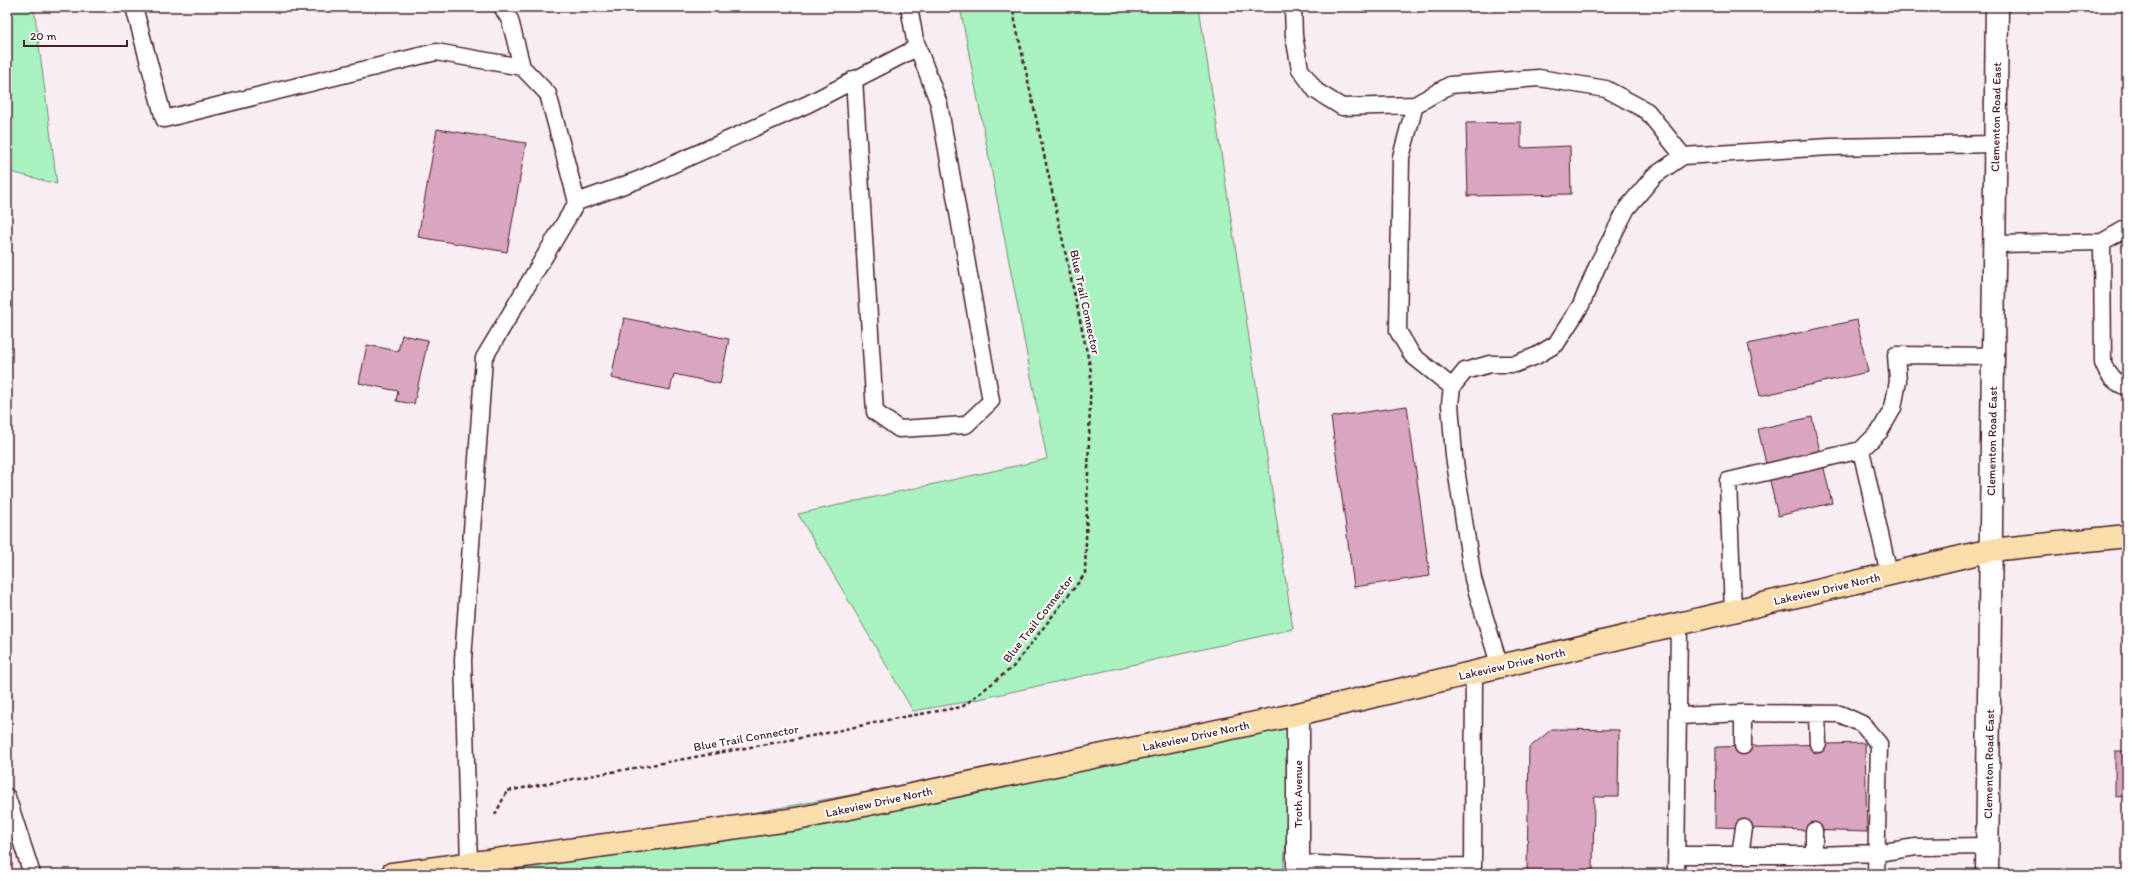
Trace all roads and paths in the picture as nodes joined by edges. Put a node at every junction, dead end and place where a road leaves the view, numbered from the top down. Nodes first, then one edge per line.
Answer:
1 (134, 7) edge
2 (502, 7) edge
3 (909, 7) edge
4 (1012, 7) edge
5 (1294, 7) edge
6 (1997, 7) edge
7 (918, 47) junction
8 (522, 67) junction
9 (854, 79) junction
10 (1415, 105) junction
11 (1995, 144) junction
12 (1683, 156) junction
13 (577, 202) junction
14 (2127, 228) edge
15 (2102, 242) junction
16 (1994, 244) junction
17 (1993, 356) junction
18 (2127, 386) edge
19 (1452, 387) junction
20 (1862, 450) junction
21 (2127, 536) edge
22 (1991, 550) junction
23 (1889, 574) junction
24 (1733, 611) junction
25 (1679, 624) junction
26 (1500, 667) junction
27 (1474, 672) junction
28 (1743, 713) junction
29 (1298, 714) junction
30 (1817, 714) junction
31 (1679, 716) junction
32 (1818, 744) dead end
33 (1743, 746) dead end
34 (7, 797) edge
35 (493, 818) dead end
36 (1744, 828) dead end
37 (1814, 831) dead end
38 (1988, 846) junction
39 (1877, 853) junction
40 (1740, 854) junction
41 (1677, 855) junction
42 (1814, 855) junction
43 (1298, 868) edge
44 (469, 869) edge
45 (32, 874) edge
46 (392, 874) edge
47 (1676, 874) edge
48 (1876, 874) edge
49 (1988, 874) edge

1 - 8 lane
2 - 8 lane
3 - 7 lane
4 - 35 path, Blue Trail Connector
5 - 10 lane
6 - 11 main road, Clementon Road East
7 - 9 lane
7 - 9 lane
8 - 13 lane
9 - 13 lane
10 - 12 lane
10 - 19 lane
11 - 12 lane
11 - 16 main road, Clementon Road East
12 - 19 lane
13 - 44 lane
14 - 15 lane
15 - 16 lane
15 - 18 lane
16 - 17 main road, Clementon Road East
17 - 20 lane
17 - 22 main road, Clementon Road East
19 - 26 lane
20 - 23 lane
20 - 24 lane
21 - 22 main road, Lakeview Drive North
22 - 23 main road, Lakeview Drive North
22 - 38 main road, Clementon Road East
23 - 24 main road, Lakeview Drive North
24 - 25 main road, Lakeview Drive North
25 - 26 main road, Lakeview Drive North
25 - 31 lane
26 - 27 main road, Lakeview Drive North
27 - 29 main road, Lakeview Drive North
27 - 43 lane
28 - 30 lane
28 - 31 lane
28 - 33 lane
29 - 43 main road, Troth Avenue
29 - 44 main road, Lakeview Drive North
30 - 32 lane
30 - 39 lane
31 - 41 lane
34 - 45 lane
36 - 40 lane
37 - 42 lane
38 - 39 lane
38 - 49 main road, Clementon Road East
39 - 42 lane
39 - 48 lane
40 - 41 lane
40 - 42 lane
41 - 47 lane
44 - 46 main road, Lakeview Drive North

